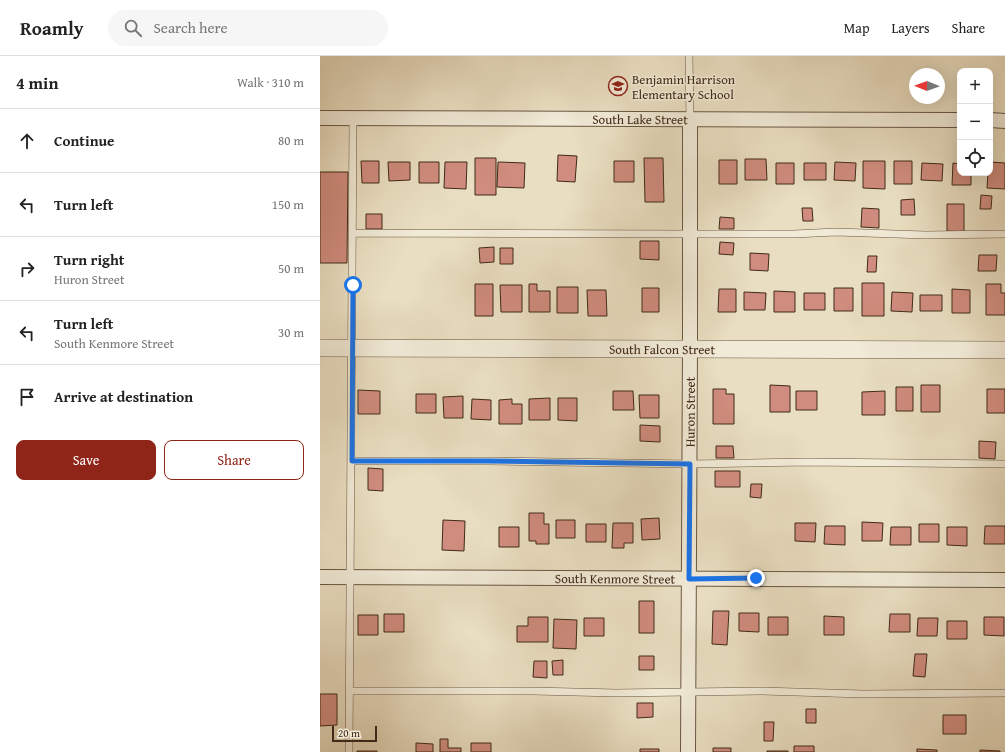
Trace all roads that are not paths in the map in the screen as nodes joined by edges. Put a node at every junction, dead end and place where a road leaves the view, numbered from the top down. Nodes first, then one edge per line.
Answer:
1 (689, 56) edge
2 (320, 118) edge
3 (353, 118) junction
4 (690, 119) junction
5 (957, 120) edge
6 (993, 120) edge
7 (1005, 120) edge
8 (353, 233) junction
9 (690, 234) junction
10 (1005, 234) edge
11 (320, 348) edge
12 (353, 348) junction
13 (690, 349) junction
14 (1005, 350) edge
15 (352, 461) junction
16 (690, 464) junction
17 (1005, 464) edge
18 (320, 577) edge
19 (351, 577) junction
20 (689, 579) junction
21 (1005, 580) edge
22 (350, 691) junction
23 (688, 692) junction
24 (1005, 693) edge
25 (349, 752) edge
26 (688, 752) edge

1 - 4 lane
2 - 3 street, South Lake Street
3 - 4 street, South Lake Street
3 - 8 lane
4 - 5 street, South Lake Street
4 - 9 street, Huron Street
6 - 7 street
8 - 9 lane
8 - 12 lane
9 - 10 lane
9 - 13 street, Huron Street
11 - 12 street, South Falcon Street
12 - 13 street, South Falcon Street
12 - 15 lane
13 - 14 street, South Falcon Street
13 - 16 street, Huron Street
15 - 16 lane
15 - 19 lane
16 - 17 lane
16 - 20 street, Huron Street
18 - 19 street, South Kenmore Street
19 - 20 street, South Kenmore Street
19 - 22 lane
20 - 21 street, South Kenmore Street
20 - 23 street, Huron Street
22 - 23 lane
22 - 25 lane
23 - 24 lane
23 - 26 street, Huron Street

